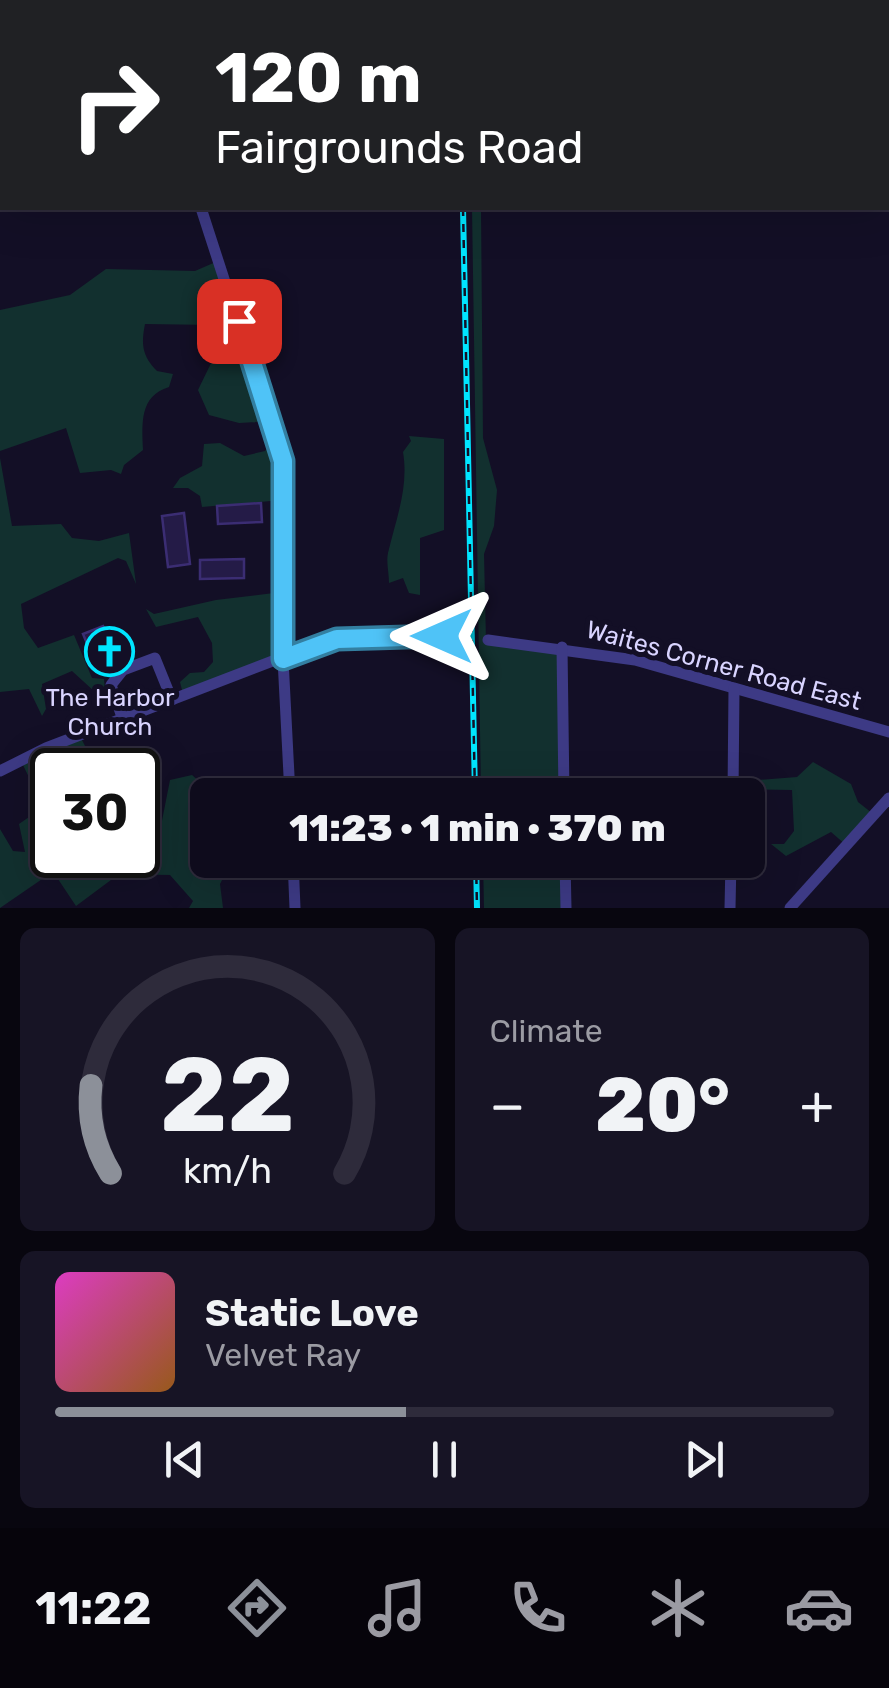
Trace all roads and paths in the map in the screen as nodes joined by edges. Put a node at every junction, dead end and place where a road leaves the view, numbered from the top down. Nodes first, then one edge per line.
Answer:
1 (202, 210) edge
2 (442, 636) dead end
3 (488, 640) dead end
4 (562, 647) junction
5 (283, 659) junction
6 (734, 688) junction
7 (172, 700) junction
8 (123, 720) junction
9 (889, 732) edge
10 (0, 770) edge
11 (289, 778) edge
12 (564, 778) edge
13 (733, 778) edge
14 (889, 798) edge
15 (293, 878) edge
16 (565, 878) edge
17 (731, 878) edge
18 (294, 908) edge
19 (566, 908) edge
20 (730, 908) edge
21 (790, 908) edge

1 - 5 street
2 - 5 street
3 - 4 street, Waites Corner Road East
4 - 6 street, Waites Corner Road East
4 - 12 street
5 - 7 street
5 - 11 street
6 - 9 street, Waites Corner Road East
6 - 13 street
7 - 8 street
7 - 8 street
8 - 10 street
14 - 21 street
15 - 18 street
16 - 19 street
17 - 20 street

